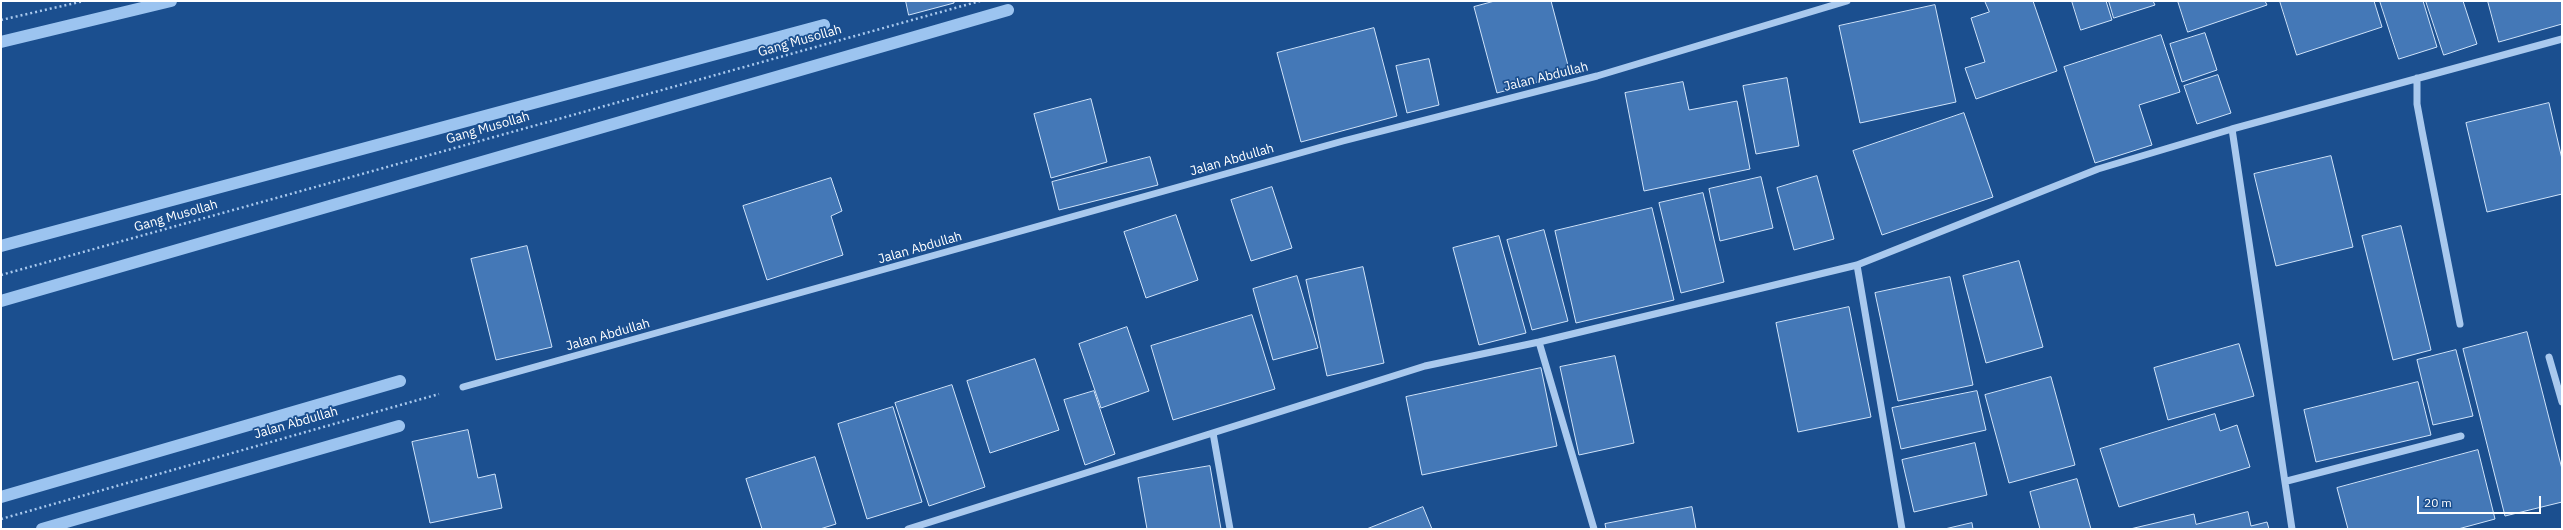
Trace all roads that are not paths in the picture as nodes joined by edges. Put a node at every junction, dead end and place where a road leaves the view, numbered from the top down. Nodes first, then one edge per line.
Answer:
1 (1847, 1) edge
2 (2562, 39) edge
3 (2417, 78) junction
4 (2232, 129) junction
5 (1857, 265) junction
6 (2460, 324) dead end
7 (1539, 342) junction
8 (2550, 357) dead end
9 (463, 388) road end
10 (2562, 402) edge
11 (1212, 433) junction
12 (2461, 436) dead end
13 (2286, 482) junction
14 (908, 529) edge
15 (1230, 529) edge
16 (1594, 529) edge
17 (1902, 529) edge
18 (2292, 529) edge

1 - 9 street, Jalan Abdullah
2 - 3 street
3 - 4 street
3 - 6 street
4 - 5 street
4 - 13 street
5 - 7 street
5 - 17 street
7 - 11 street
7 - 16 street
8 - 10 street
11 - 14 street
11 - 15 street
12 - 13 street
13 - 18 street

